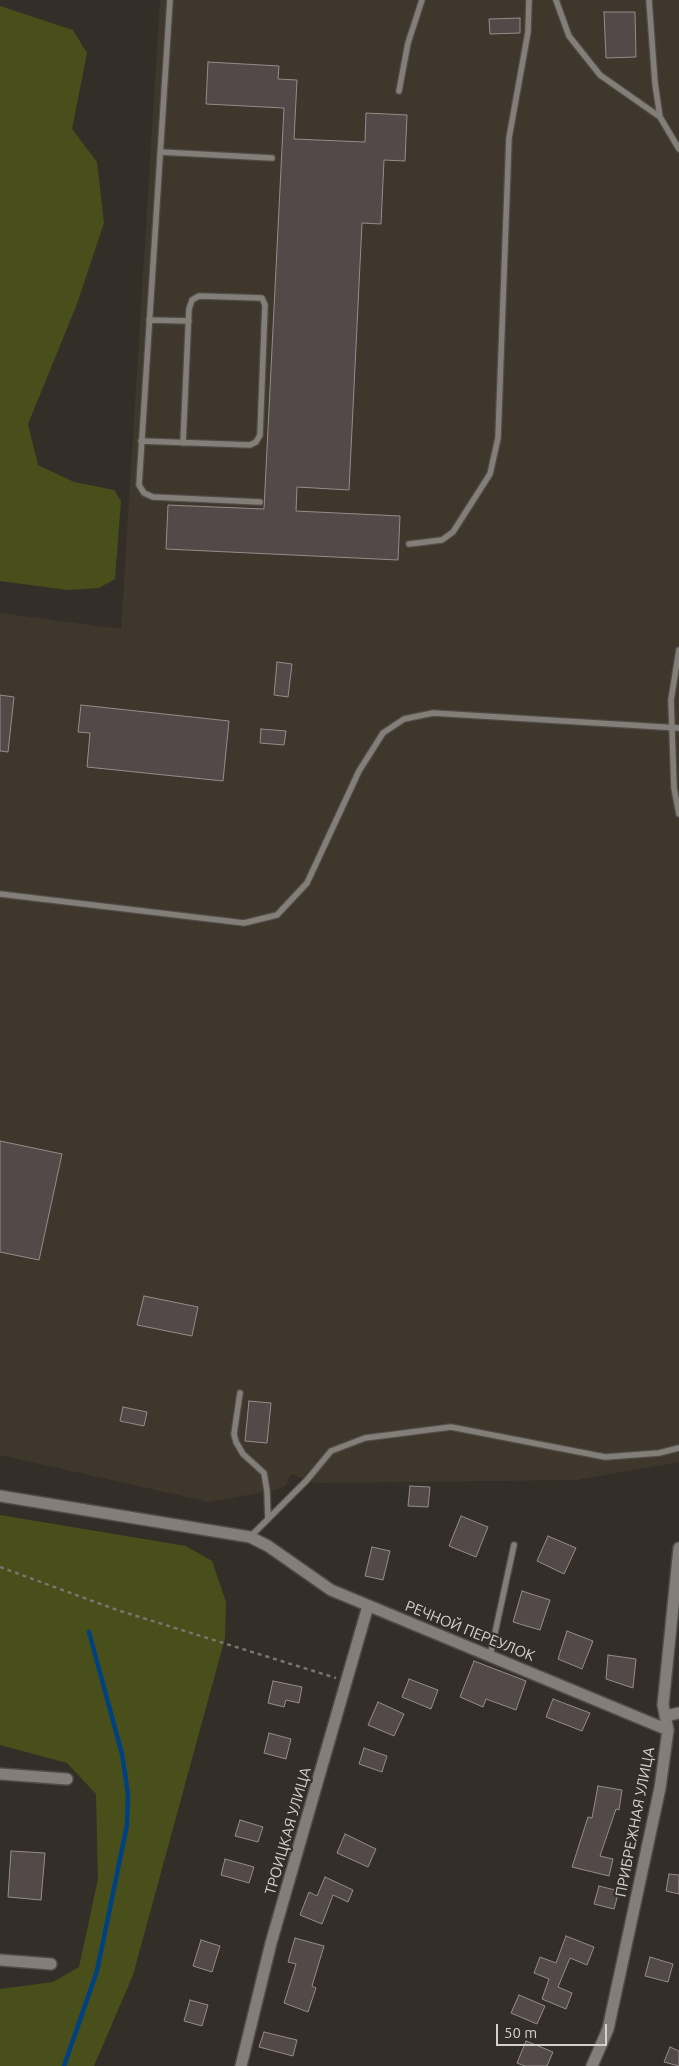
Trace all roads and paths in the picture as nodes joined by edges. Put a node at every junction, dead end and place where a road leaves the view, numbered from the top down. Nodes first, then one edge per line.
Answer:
1 (170, 0) edge
2 (422, 0) edge
3 (529, 0) edge
4 (556, 0) edge
5 (649, 0) edge
6 (399, 91) dead end
7 (660, 117) junction
8 (679, 149) edge
9 (160, 152) junction
10 (272, 158) dead end
11 (149, 320) junction
12 (189, 321) junction
13 (141, 442) junction
14 (183, 443) junction
15 (260, 502) dead end
16 (409, 544) dead end
17 (679, 650) edge
18 (672, 728) junction
19 (679, 728) edge
20 (679, 814) edge
21 (0, 894) edge
22 (240, 1393) dead end
23 (679, 1448) edge
24 (0, 1496) edge
25 (268, 1519) junction
26 (250, 1537) junction
27 (514, 1545) dead end
28 (679, 1548) edge
29 (0, 1567) edge
30 (368, 1606) junction
31 (490, 1656) junction
32 (347, 1682) junction
33 (679, 1713) edge
34 (666, 1716) junction
35 (668, 1730) junction
36 (0, 1774) edge
37 (67, 1779) dead end
38 (0, 1960) edge
39 (51, 1964) dead end
40 (241, 2066) edge
41 (592, 2066) edge

1 - 9 lane
2 - 6 lane
3 - 16 lane
4 - 7 lane
5 - 7 lane
7 - 8 lane
9 - 10 lane
9 - 11 lane
11 - 12 lane
11 - 13 lane
12 - 14 lane
12 - 14 lane
13 - 14 lane
13 - 15 lane
17 - 18 lane
18 - 19 lane
18 - 20 lane
18 - 21 lane
22 - 25 lane
23 - 25 lane
24 - 26 street, РЕЧНОЙ ПЕРЕУЛОК
25 - 26 lane
26 - 30 street, РЕЧНОЙ ПЕРЕУЛОК
27 - 31 lane
28 - 34 street, ПРИБРЕЖНАЯ УЛИЦА
29 - 32 path
30 - 31 street, РЕЧНОЙ ПЕРЕУЛОК
30 - 32 street, ТРОИЦКАЯ УЛИЦА
31 - 35 street, РЕЧНОЙ ПЕРЕУЛОК
32 - 40 street, ТРОИЦКАЯ УЛИЦА
33 - 34 street
34 - 35 street, ПРИБРЕЖНАЯ УЛИЦА
35 - 41 street, ПРИБРЕЖНАЯ УЛИЦА
36 - 37 street
38 - 39 street

